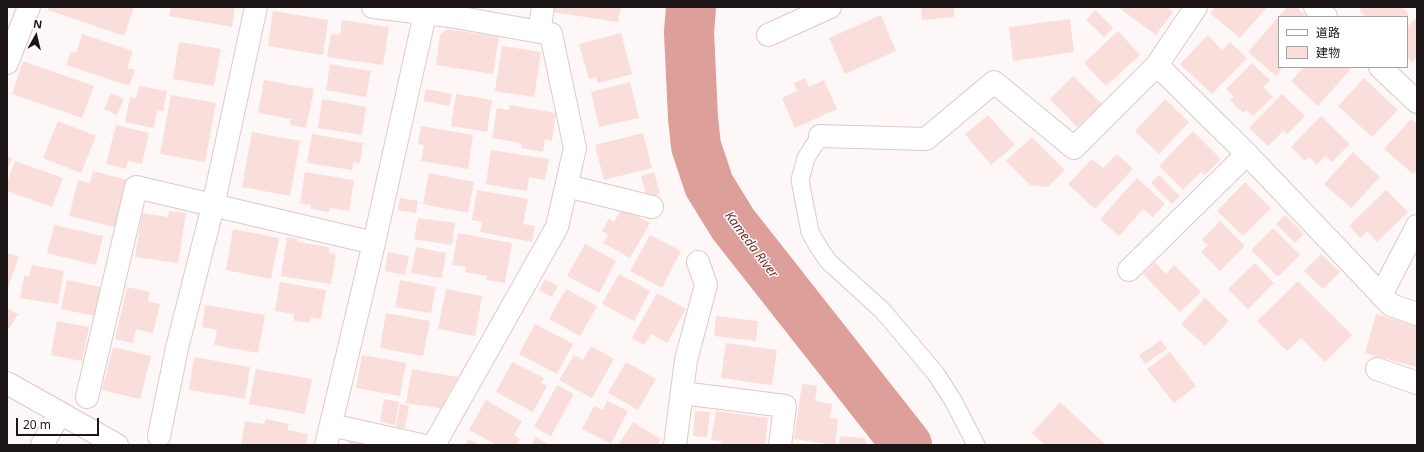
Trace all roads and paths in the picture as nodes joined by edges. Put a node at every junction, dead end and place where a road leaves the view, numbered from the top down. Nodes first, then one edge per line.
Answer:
1 (29, 7) edge
2 (256, 7) edge
3 (543, 7) edge
4 (830, 7) edge
5 (1196, 7) edge
6 (1315, 7) edge
7 (386, 8) edge
8 (425, 14) junction
9 (1325, 16) edge
10 (539, 32) junction
11 (768, 35) dead end
12 (11, 42) edge
13 (7, 63) edge
14 (1157, 65) junction
15 (1381, 68) edge
16 (1417, 102) edge
17 (820, 136) joint
18 (1247, 154) junction
19 (567, 186) junction
20 (213, 206) junction
21 (652, 207) dead end
22 (1417, 226) edge
23 (374, 243) junction
24 (698, 262) dead end
25 (1129, 270) dead end
26 (1381, 295) junction
27 (1417, 314) edge
28 (1377, 369) dead end
29 (7, 383) edge
30 (1417, 383) edge
31 (682, 393) junction
32 (87, 397) dead end
33 (60, 413) junction
34 (328, 435) edge
35 (160, 436) dead end
36 (42, 445) edge
37 (117, 445) edge
38 (421, 445) edge
39 (434, 445) edge
40 (675, 445) edge
41 (780, 445) edge
42 (976, 445) edge

1 - 12 street
2 - 20 street
3 - 10 street
4 - 11 street
5 - 14 street
6 - 9 street
7 - 8 street
8 - 10 street
8 - 23 street
10 - 19 street
12 - 13 street
14 - 17 street
14 - 18 street
15 - 16 street
17 - 42 lane
18 - 25 street
18 - 26 street
19 - 21 street
19 - 39 street
20 - 23 street
20 - 32 street
20 - 35 street
22 - 26 street
23 - 34 street
24 - 31 street
26 - 27 street
28 - 30 street
29 - 33 street
31 - 40 street
31 - 41 street
33 - 36 street
33 - 37 street
34 - 38 street

